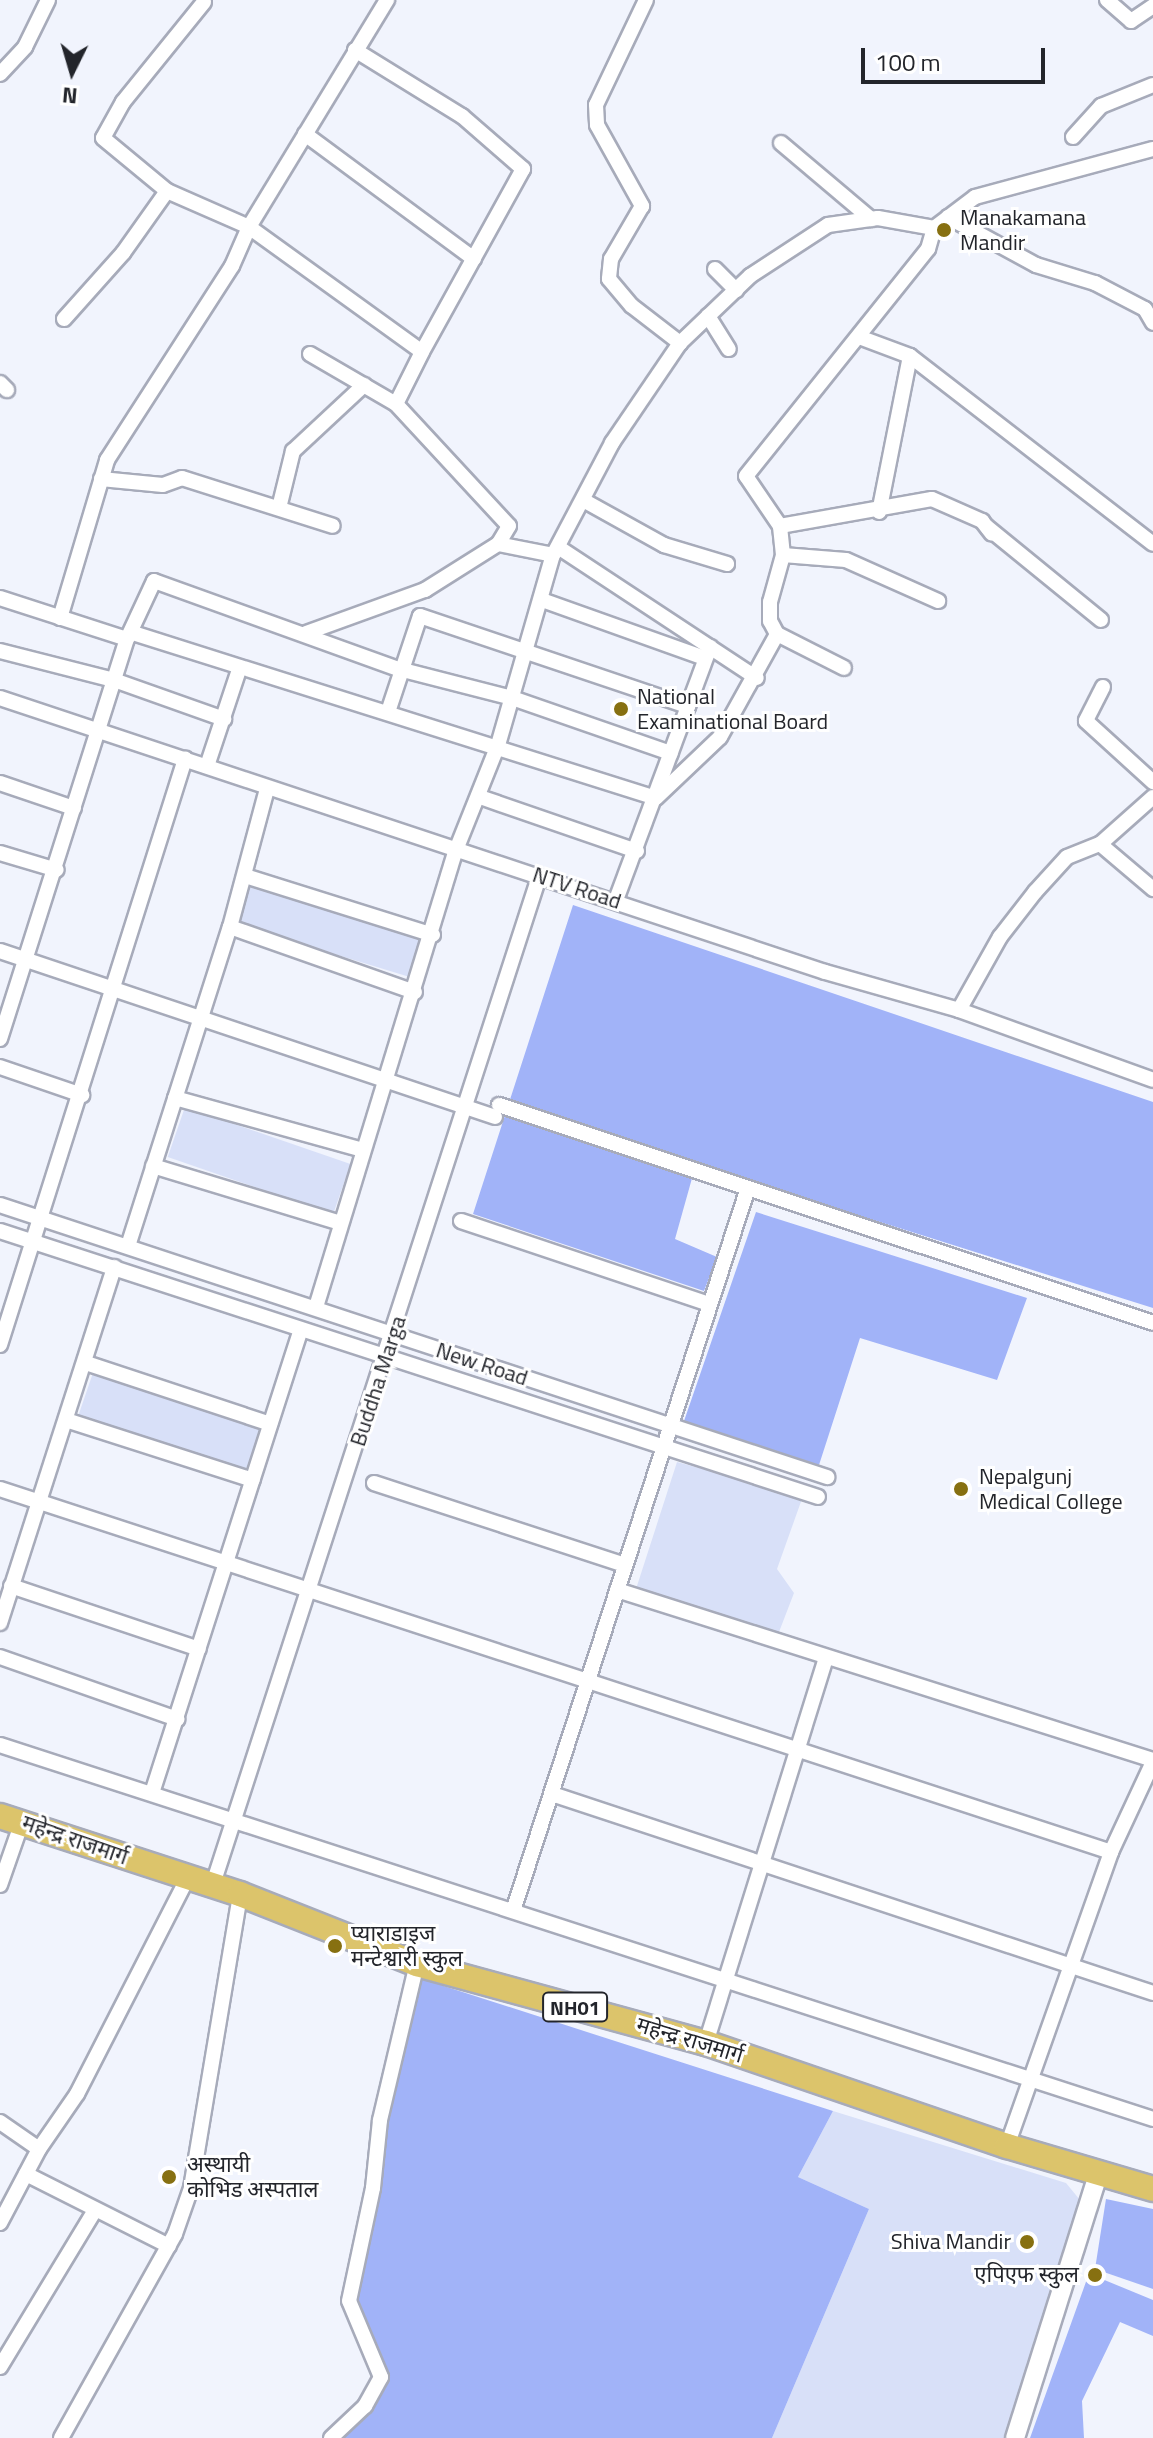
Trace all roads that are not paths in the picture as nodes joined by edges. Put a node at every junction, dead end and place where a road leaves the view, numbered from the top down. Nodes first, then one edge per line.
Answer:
1 (48, 0) edge
2 (387, 0) edge
3 (646, 0) edge
4 (1107, 0) edge
5 (204, 2) dead end
6 (1153, 6) edge
7 (355, 50) junction
8 (0, 74) edge
9 (1153, 85) edge
10 (305, 134) junction
11 (1073, 137) dead end
12 (781, 143) dead end
13 (1153, 149) edge
14 (167, 191) junction
15 (948, 217) junction
16 (871, 219) junction
17 (249, 227) junction
18 (934, 228) junction
19 (474, 259) junction
20 (715, 269) dead end
21 (736, 290) junction
22 (708, 316) junction
23 (64, 319) dead end
24 (1153, 323) edge
25 (859, 337) junction
26 (680, 343) junction
27 (729, 349) dead end
28 (422, 352) junction
29 (310, 354) dead end
30 (910, 356) junction
31 (364, 385) junction
32 (396, 404) junction
33 (101, 479) junction
34 (583, 500) junction
35 (279, 508) junction
36 (879, 512) junction
37 (982, 521) junction
38 (333, 526) dead end
39 (780, 526) junction
40 (992, 534) dead end
41 (498, 544) junction
42 (1153, 544) edge
43 (556, 551) junction
44 (783, 555) junction
45 (727, 564) dead end
46 (425, 590) junction
47 (0, 598) edge
48 (542, 600) junction
49 (938, 601) dead end
50 (420, 616) junction
51 (60, 618) junction
52 (1101, 620) dead end
53 (306, 633) junction
54 (777, 634) junction
55 (130, 636) junction
56 (0, 651) edge
57 (526, 652) junction
58 (708, 652) junction
59 (240, 667) junction
60 (844, 668) dead end
61 (399, 669) junction
62 (757, 678) junction
63 (114, 680) junction
64 (1103, 687) dead end
65 (0, 698) edge
66 (512, 698) junction
67 (688, 706) junction
68 (388, 712) junction
69 (224, 719) junction
70 (96, 730) junction
71 (498, 745) junction
72 (671, 753) junction
73 (185, 759) junction
74 (207, 766) junction
75 (1153, 782) edge
76 (0, 783) edge
77 (267, 789) junction
78 (480, 797) junction
79 (1153, 797) edge
80 (656, 798) junction
81 (74, 808) junction
82 (1100, 844) junction
83 (456, 850) junction
84 (637, 851) junction
85 (0, 853) edge
86 (57, 870) junction
87 (245, 876) junction
88 (539, 877) junction
89 (1153, 889) edge
90 (616, 900) junction
91 (230, 927) junction
92 (433, 935) junction
93 (0, 951) edge
94 (27, 960) junction
95 (116, 986) junction
96 (415, 992) junction
97 (959, 1010) junction
98 (199, 1014) junction
99 (0, 1039) edge
100 (0, 1067) edge
101 (1153, 1080) edge
102 (389, 1082) junction
103 (82, 1095) junction
104 (175, 1098) junction
105 (468, 1108) junction
106 (363, 1150) junction
107 (153, 1166) junction
108 (747, 1191) junction
109 (0, 1205) edge
110 (41, 1218) junction
111 (461, 1221) dead end
112 (341, 1223) junction
113 (0, 1231) edge
114 (35, 1241) junction
115 (128, 1246) junction
116 (114, 1267) junction
117 (709, 1304) junction
118 (316, 1307) junction
119 (1153, 1323) edge
120 (301, 1329) junction
121 (394, 1335) junction
122 (0, 1345) edge
123 (386, 1357) junction
124 (86, 1363) junction
125 (66, 1420) junction
126 (270, 1424) junction
127 (670, 1427) junction
128 (663, 1448) junction
129 (827, 1477) dead end
130 (253, 1480) junction
131 (374, 1483) dead end
132 (0, 1489) edge
133 (818, 1497) dead end
134 (36, 1503) junction
135 (226, 1564) junction
136 (625, 1565) junction
137 (11, 1586) junction
138 (617, 1590) junction
139 (310, 1591) junction
140 (0, 1623) edge
141 (199, 1649) junction
142 (0, 1657) edge
143 (826, 1658) junction
144 (588, 1684) junction
145 (177, 1719) junction
146 (0, 1745) edge
147 (797, 1750) junction
148 (1153, 1761) edge
149 (152, 1793) junction
150 (552, 1794) junction
151 (11, 1819) edge
152 (234, 1820) junction
153 (1111, 1852) junction
154 (764, 1865) junction
155 (187, 1879) junction
156 (213, 1884) junction
157 (0, 1885) edge
158 (240, 1894) junction
159 (514, 1908) junction
160 (417, 1964) junction
161 (1072, 1964) junction
162 (724, 1980) junction
163 (1153, 1993) edge
164 (706, 2043) junction
165 (1034, 2081) junction
166 (1153, 2119) edge
167 (0, 2122) edge
168 (1007, 2146) junction
169 (39, 2149) junction
170 (26, 2174) junction
171 (1098, 2175) junction
172 (1153, 2189) edge
173 (95, 2210) junction
174 (0, 2223) edge
175 (169, 2246) junction
176 (0, 2367) edge
177 (61, 2438) edge
178 (331, 2438) edge
179 (1015, 2438) edge

1 - 8 street
2 - 7 street
3 - 26 street
4 - 6 street
5 - 14 street
7 - 10 street
7 - 19 street
9 - 11 street
10 - 17 street
10 - 19 street
12 - 16 street
13 - 15 street
14 - 17 street
14 - 23 street
15 - 18 street
15 - 24 street
16 - 18 street
16 - 21 street
17 - 28 street
17 - 33 street
18 - 25 street
19 - 28 street
20 - 21 street
21 - 22 street
22 - 26 street
22 - 27 street
25 - 30 street
25 - 39 street
26 - 34 street
28 - 32 street
29 - 31 street
30 - 36 street
30 - 42 street
31 - 32 street
31 - 35 street
32 - 41 street
33 - 35 street
33 - 51 street
34 - 43 street
34 - 45 street
35 - 38 street
36 - 37 street
36 - 39 street
37 - 40 street
37 - 52 street
39 - 44 street
41 - 43 street
41 - 46 street
43 - 48 street
43 - 58 street
44 - 49 street
44 - 54 street
46 - 50 street
46 - 53 street
47 - 51 street
48 - 57 street
48 - 58 street
50 - 57 street
50 - 61 street
51 - 55 street
53 - 55 street
53 - 61 street
54 - 60 street
54 - 62 street
55 - 59 street
55 - 63 street
56 - 63 street
57 - 66 street
57 - 67 street
58 - 62 street
58 - 67 street
59 - 68 street
59 - 69 street
61 - 66 street
61 - 68 street
62 - 80 street
63 - 69 street
63 - 70 street
64 - 75 street
65 - 70 street, NTV Road
66 - 71 street
66 - 72 street
67 - 72 street
68 - 71 street
69 - 74 street
70 - 73 street, NTV Road
70 - 81 street
71 - 78 street
71 - 80 street
72 - 80 street
73 - 74 street, NTV Road
73 - 95 street
74 - 77 street, NTV Road
76 - 81 street
77 - 83 street, NTV Road
77 - 87 street
78 - 83 street
78 - 84 street
79 - 82 street
80 - 84 street
81 - 86 street
82 - 89 street
82 - 97 street
83 - 88 street, NTV Road
83 - 92 street
84 - 90 street
85 - 86 street
86 - 94 street
87 - 91 street
87 - 92 street
88 - 90 street, NTV Road
88 - 105 street, Buddha Marga
90 - 97 street, NTV Road
91 - 96 street
91 - 98 street
92 - 96 street
93 - 94 street
94 - 95 street
94 - 99 street
95 - 98 street
95 - 103 street
96 - 102 street
97 - 101 street, NTV Road
98 - 102 street
98 - 104 street
100 - 103 street
102 - 105 street
102 - 106 street
103 - 110 street
104 - 106 street
104 - 107 street
105 - 108 street
105 - 121 street, Buddha Marga
106 - 112 street
107 - 112 street
107 - 115 street
108 - 117 street
108 - 119 street
109 - 110 street, New Road
110 - 114 street
110 - 115 street, New Road
111 - 117 street
112 - 118 street
113 - 114 street, New Road
114 - 116 street, New Road
114 - 122 street
115 - 118 street, New Road
116 - 120 street, New Road
116 - 124 street
117 - 127 street
118 - 121 street, New Road
120 - 123 street, New Road
120 - 126 street
121 - 123 street, Buddha Marga
121 - 127 street, New Road
123 - 128 street, New Road
123 - 139 street, Buddha Marga
124 - 125 street
124 - 126 street
125 - 130 street
125 - 134 street
126 - 130 street
127 - 128 street
127 - 129 street, New Road
128 - 133 street, New Road
128 - 136 street
130 - 135 street
131 - 136 street
132 - 134 street
134 - 135 street
134 - 137 street
135 - 139 street
135 - 141 street
136 - 138 street
137 - 140 street
137 - 141 street
138 - 143 street
138 - 144 street
139 - 144 street
139 - 152 street, Buddha Marga
141 - 145 street
142 - 145 street
143 - 147 street
143 - 148 street
144 - 147 street
144 - 150 street
145 - 149 street
146 - 149 street
147 - 153 street
147 - 154 street
148 - 153 street
149 - 152 street
150 - 154 street
150 - 159 street
151 - 155 highway, महेन्द्र राजमार्ग / NH01
151 - 157 street
152 - 156 street, Buddha Marga
152 - 159 street
153 - 161 street
154 - 161 street
154 - 162 street
155 - 156 highway, महेन्द्र राजमार्ग / NH01
155 - 169 street
156 - 158 highway, महेन्द्र राजमार्ग / NH01
158 - 160 highway, महेन्द्र राजमार्ग / NH01
158 - 175 street
159 - 162 street
160 - 164 highway, महेन्द्र राजमार्ग / NH01
160 - 178 street
161 - 163 street
161 - 165 street
162 - 164 street
162 - 165 street
164 - 168 highway, महेन्द्र राजमार्ग / NH01
165 - 166 street
165 - 168 street
167 - 169 street
168 - 171 highway, महेन्द्र राजमार्ग / NH01
169 - 170 street
170 - 173 street
170 - 174 street
171 - 172 highway, महेन्द्र राजमार्ग / NH01
171 - 179 street
173 - 175 street
173 - 176 street
175 - 177 street

